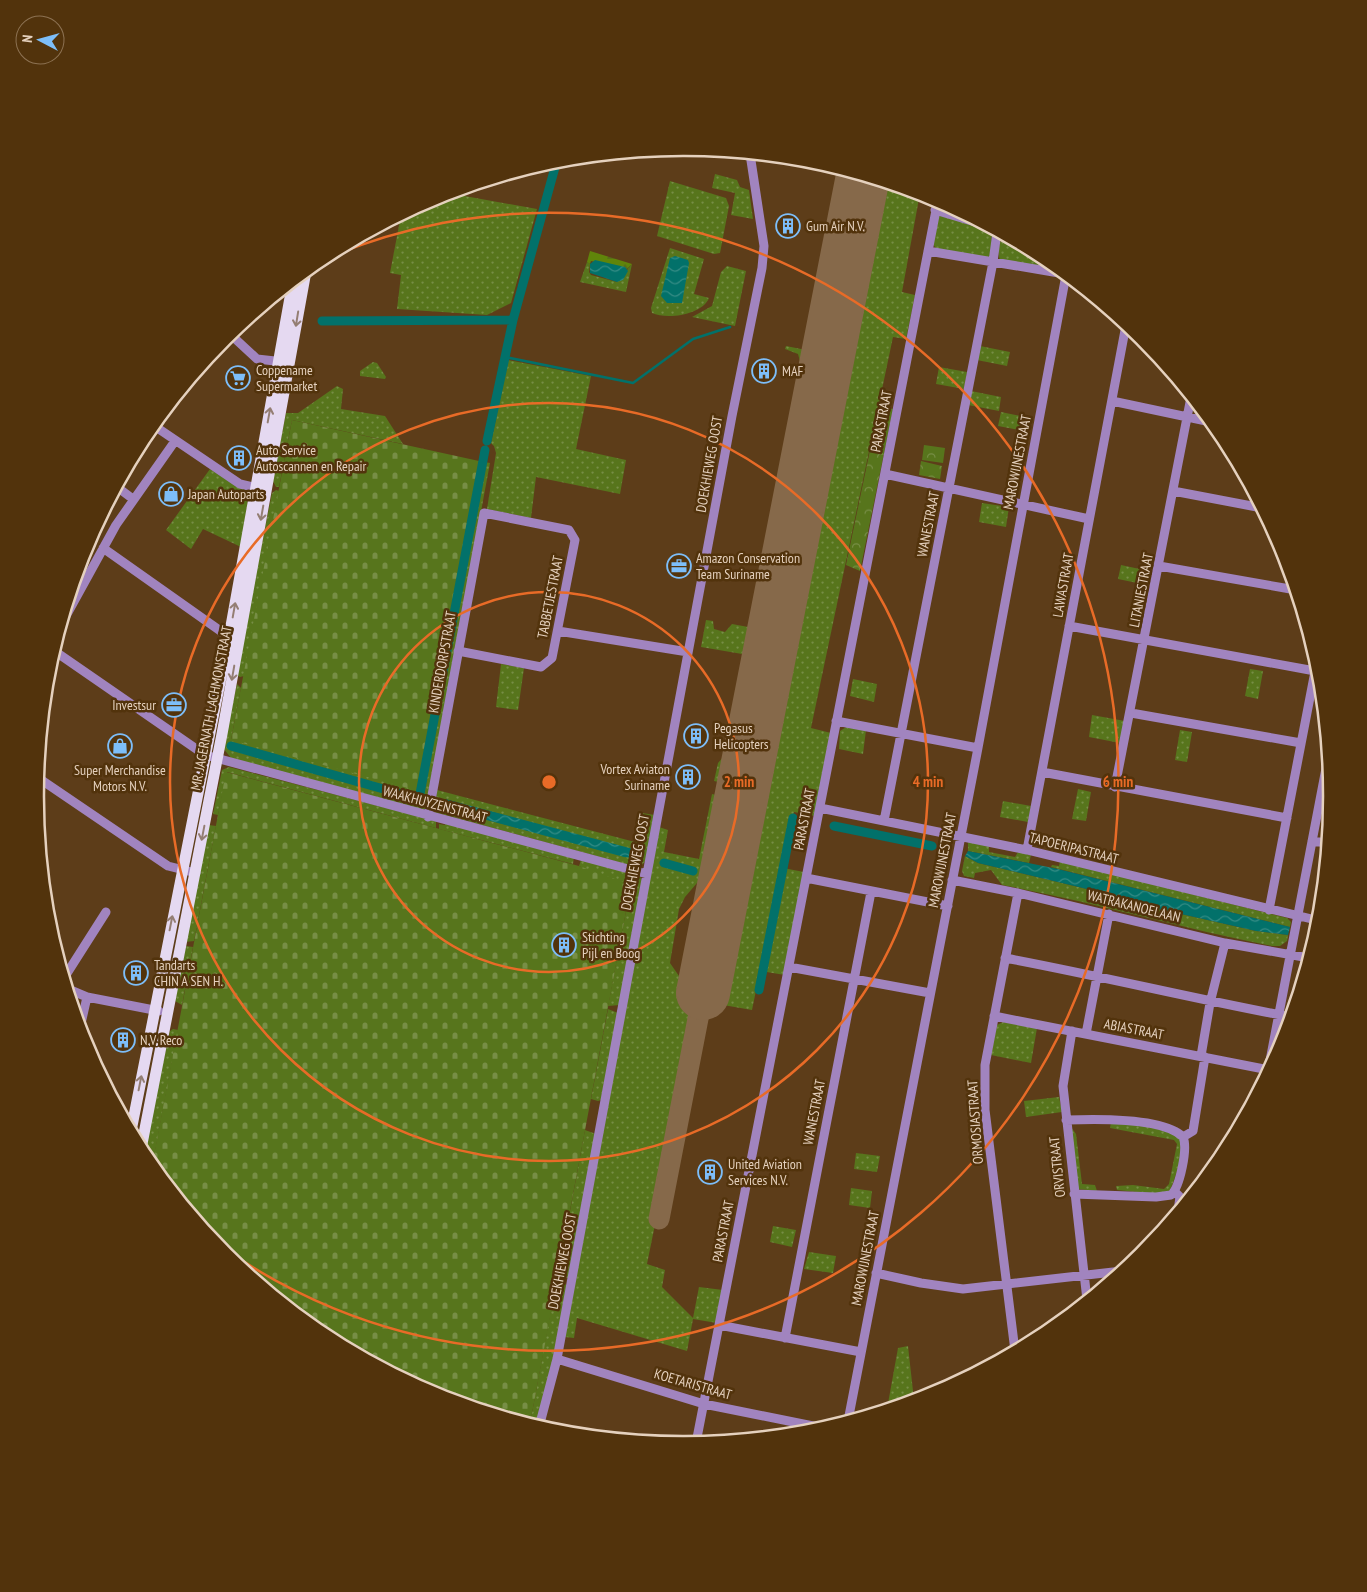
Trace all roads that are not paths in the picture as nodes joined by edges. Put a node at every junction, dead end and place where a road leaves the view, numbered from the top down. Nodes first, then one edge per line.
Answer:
1 (751, 160) edge
2 (935, 210) joint
3 (948, 214) edge
4 (996, 238) edge
5 (928, 251) junction
6 (993, 262) junction
7 (1051, 272) edge
8 (304, 281) edge
9 (1065, 282) edge
10 (290, 292) edge
11 (1124, 333) edge
12 (236, 339) edge
13 (284, 362) junction
14 (1112, 401) junction
15 (1189, 405) edge
16 (1187, 417) junction
17 (1200, 420) edge
18 (160, 430) edge
19 (175, 441) junction
20 (885, 474) junction
21 (949, 487) junction
22 (261, 488) junction
23 (122, 490) edge
24 (1173, 491) junction
25 (133, 499) junction
26 (1023, 504) junction
27 (1254, 506) edge
28 (484, 513) joint
29 (1089, 519) junction
30 (103, 548) junction
31 (1159, 566) junction
32 (1289, 589) edge
33 (75, 599) edge
34 (1069, 626) junction
35 (558, 631) junction
36 (234, 639) junction
37 (1145, 639) junction
38 (458, 651) junction
39 (688, 652) junction
40 (60, 655) edge
41 (1310, 665) edge
42 (1313, 682) edge
43 (1131, 713) junction
44 (836, 721) junction
45 (902, 734) junction
46 (1301, 744) junction
47 (978, 748) junction
48 (204, 755) junction
49 (217, 759) junction
50 (1042, 772) junction
51 (44, 782) edge
52 (1323, 785) edge
53 (1115, 787) junction
54 (820, 808) junction
55 (428, 817) junction
56 (1287, 818) junction
57 (884, 821) junction
58 (960, 837) junction
59 (1312, 841) junction
60 (1322, 843) edge
61 (1027, 850) junction
62 (182, 869) junction
63 (196, 873) junction
64 (647, 874) junction
65 (806, 878) junction
66 (952, 880) junction
67 (871, 892) junction
68 (1018, 893) junction
69 (948, 906) junction
70 (1269, 910) junction
71 (106, 912) dead end
72 (1109, 914) junction
73 (1298, 916) junction
74 (1311, 919) edge
75 (1225, 943) junction
76 (1291, 954) junction
77 (1302, 957) edge
78 (1005, 958) junction
79 (789, 967) junction
80 (69, 971) edge
81 (1098, 976) junction
82 (854, 978) junction
83 (75, 992) edge
84 (930, 992) junction
85 (87, 997) junction
86 (1210, 1003) junction
87 (155, 1010) junction
88 (168, 1013) junction
89 (83, 1015) edge
90 (1278, 1015) junction
91 (994, 1016) junction
92 (1284, 1016) edge
93 (1072, 1031) junction
94 (1086, 1034) junction
95 (1273, 1045) edge
96 (1203, 1057) junction
97 (1262, 1069) edge
98 (1066, 1120) junction
99 (133, 1122) edge
100 (143, 1137) edge
101 (1183, 1137) junction
102 (1074, 1194) junction
103 (1181, 1196) edge
104 (1110, 1272) edge
105 (876, 1273) junction
106 (1084, 1274) junction
107 (1006, 1284) junction
108 (1086, 1293) edge
109 (719, 1325) junction
110 (785, 1338) junction
111 (1013, 1344) edge
112 (861, 1352) junction
113 (558, 1358) junction
114 (704, 1404) junction
115 (849, 1414) edge
116 (541, 1419) edge
117 (803, 1424) edge
118 (698, 1435) edge

1 - 39 street, DOEKHIEWEG OOST
2 - 3 street
2 - 5 street, PARASTRAAT
4 - 6 street, WANESTRAAT
5 - 6 street
5 - 20 street, PARASTRAAT
6 - 7 street
6 - 21 street, WANESTRAAT
8 -> 13 main road, MR. JAGERNATH LACHMONSTRAAT
9 - 26 street, MAROWIJNESTRAAT
10 - 13 main road, MR. JAGERNATH LACHMONSTRAAT
11 - 14 street, LAWASTRAAT
12 - 13 street
13 - 22 main road, MR. JAGERNATH LACHMONSTRAAT
14 - 16 street
14 - 29 street, LAWASTRAAT
15 - 16 street, LITANIESTRAAT
16 - 17 street
16 - 24 street, LITANIESTRAAT
18 - 19 street
19 - 22 street
19 - 25 street
20 - 21 street
20 - 44 street, PARASTRAAT
21 - 26 street
21 - 45 street, WANESTRAAT
22 - 36 main road, MR. JAGERNATH LACHMONSTRAAT
23 - 25 street
24 - 27 street
24 - 31 street, LITANIESTRAAT
25 - 30 street
26 - 29 street
26 - 47 street, MAROWIJNESTRAAT
28 - 35 street, TABBETJESTRAAT
28 - 38 street, KINDERDORPSTRAAT
29 - 34 street, LAWASTRAAT
30 - 33 street
30 - 36 street
31 - 32 street
31 - 37 street, LITANIESTRAAT
34 - 37 street
34 - 50 street, LAWASTRAAT
35 - 38 street, TABBETJESTRAAT
35 - 39 street
36 - 48 main road, MR. JAGERNATH LACHMONSTRAAT
36 -> 49 main road, MR. JAGERNATH LACHMONSTRAAT
37 - 41 street
37 - 43 street, LITANIESTRAAT
38 - 55 street, KINDERDORPSTRAAT
39 - 64 street, DOEKHIEWEG OOST
40 - 48 street, WAAKHUYZENSTRAAT
42 - 46 street
43 - 46 street
43 - 53 street, LITANIESTRAAT
44 - 45 street
44 - 54 street, PARASTRAAT
45 - 47 street
45 - 57 street, WANESTRAAT
46 - 56 street
47 - 58 street, MAROWIJNESTRAAT
48 - 49 street, WAAKHUYZENSTRAAT
48 - 62 main road, MR. JAGERNATH LACHMONSTRAAT
49 - 55 street, WAAKHUYZENSTRAAT
49 -> 63 main road, MR. JAGERNATH LACHMONSTRAAT
50 - 53 street
50 - 61 street, LAWASTRAAT
51 - 62 street
52 - 59 street
53 - 56 street
54 - 57 street, TAPOERIPASTRAAT
54 - 65 street, PARASTRAAT
55 - 64 street, WAAKHUYZENSTRAAT
56 - 70 street
57 - 58 street, TAPOERIPASTRAAT
58 - 61 street, TAPOERIPASTRAAT
58 - 66 street, MAROWIJNESTRAAT
59 - 60 street
59 - 73 street
61 - 70 street, TAPOERIPASTRAAT
62 - 63 street
87 -> 62 main road, MR. JAGERNATH LACHMONSTRAAT
63 - 88 main road, MR. JAGERNATH LACHMONSTRAAT
64 - 113 street, DOEKHIEWEG OOST
65 - 67 street
65 - 79 street, PARASTRAAT
66 - 68 street, WATRAKANOELAAN
66 - 69 street, MAROWIJNESTRAAT
67 - 69 street
67 - 82 street, WANESTRAAT
68 - 72 street, WATRAKANOELAAN
68 - 78 street, ORMOSIASTRAAT
69 - 84 street, MAROWIJNESTRAAT
70 - 73 street, TAPOERIPASTRAAT
71 - 80 street
72 - 75 street, WATRAKANOELAAN
72 - 81 street
73 - 74 street, TAPOERIPASTRAAT
73 - 76 street
75 - 76 street, WATRAKANOELAAN
75 - 86 street
76 - 77 street, WATRAKANOELAAN
76 - 90 street
78 - 81 street
78 - 91 street, ORMOSIASTRAAT
79 - 82 street
79 - 109 street, PARASTRAAT
81 - 86 street
81 - 94 street
82 - 84 street
82 - 110 street, WANESTRAAT
83 - 85 street
84 - 105 street, MAROWIJNESTRAAT
85 - 87 street
85 - 89 street
86 - 90 street
86 - 96 street
87 - 88 street
99 -> 87 main road, MR. JAGERNATH LACHMONSTRAAT
88 - 100 main road, MR. JAGERNATH LACHMONSTRAAT
90 - 92 street
90 - 95 street
91 - 93 street, ABIASTRAAT
91 - 107 street, ORMOSIASTRAAT
93 - 94 street, ABIASTRAAT
93 - 98 street, ORVISTRAAT
94 - 96 street, ABIASTRAAT
96 - 97 street, ABIASTRAAT
96 - 101 street
98 - 101 street
98 - 102 street, ORVISTRAAT
101 - 103 street
102 - 103 street
102 - 106 street, ORVISTRAAT
104 - 106 street
105 - 107 street
105 - 112 street, MAROWIJNESTRAAT
106 - 107 street
106 - 108 street, ORVISTRAAT
107 - 111 street, ORMOSIASTRAAT
109 - 110 street
109 - 114 street, PARASTRAAT
110 - 112 street
112 - 115 street, MAROWIJNESTRAAT
113 - 114 street, KOETARISTRAAT
113 - 116 street, DOEKHIEWEG OOST
114 - 117 street, KOETARISTRAAT
114 - 118 street, PARASTRAAT

